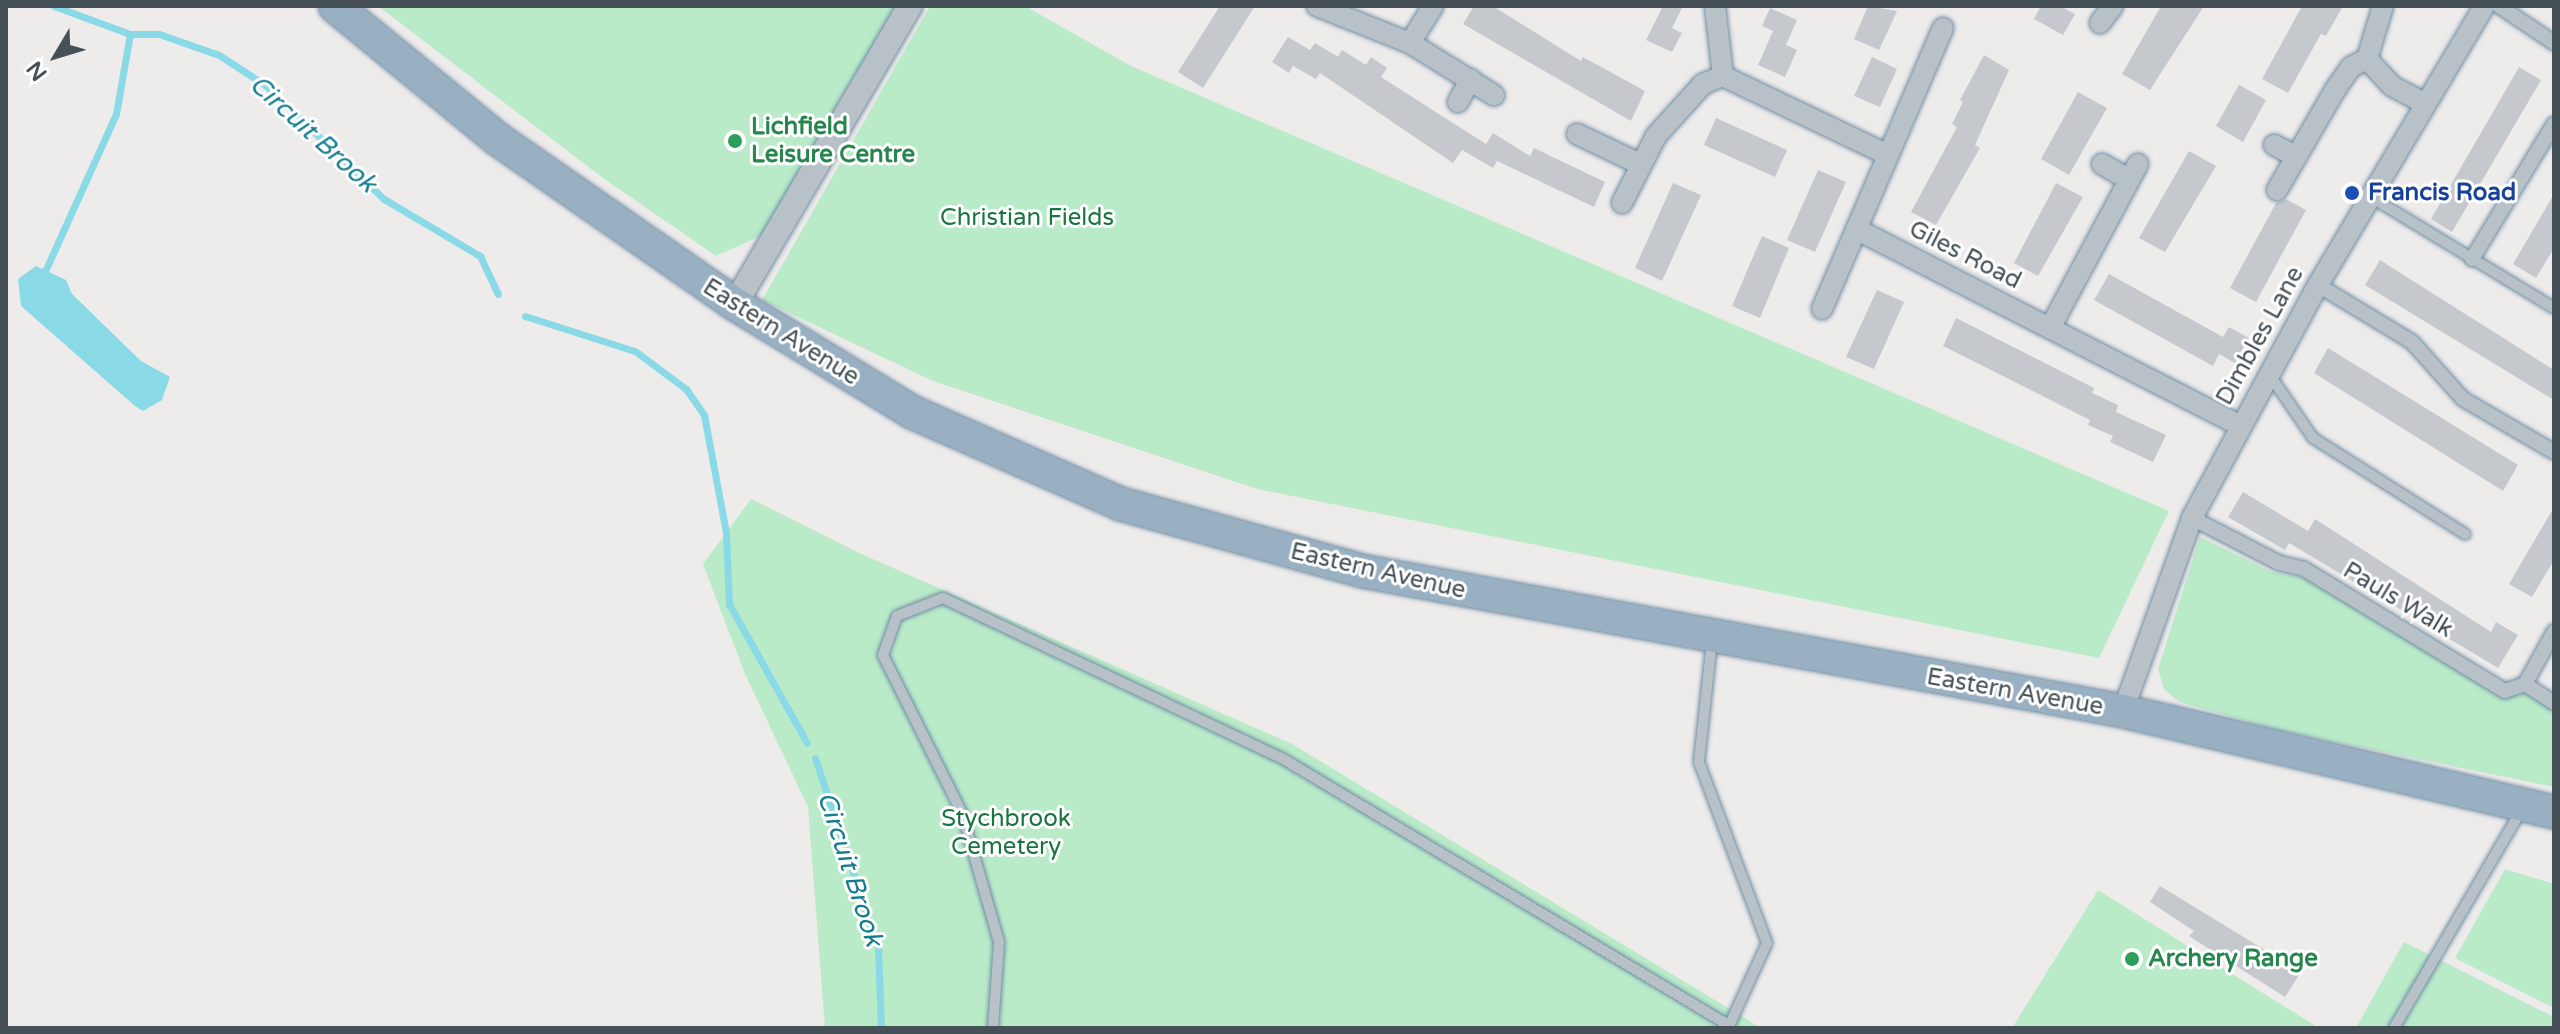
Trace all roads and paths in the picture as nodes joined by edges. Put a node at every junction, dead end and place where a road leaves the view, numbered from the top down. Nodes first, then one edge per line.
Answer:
1 (335, 6) edge
2 (910, 6) edge
3 (1317, 6) edge
4 (1433, 6) edge
5 (1715, 6) edge
6 (2113, 6) edge
7 (2383, 6) edge
8 (2484, 6) edge
9 (2499, 6) edge
10 (2100, 23) dead end
11 (1943, 28) dead end
12 (1913, 42) dead end
13 (1410, 43) junction
14 (2554, 43) edge
15 (1933, 52) junction
16 (2367, 59) junction
17 (1723, 76) junction
18 (1471, 79) junction
19 (1494, 95) dead end
20 (1458, 102) dead end
21 (2424, 103) junction
22 (2554, 124) edge
23 (1577, 134) dead end
24 (2274, 145) dead end
25 (1888, 155) junction
26 (2296, 156) junction
27 (1640, 164) junction
28 (2102, 164) dead end
29 (2277, 190) dead end
30 (2369, 196) junction
31 (1622, 203) dead end
32 (1856, 229) junction
33 (2472, 259) junction
34 (2318, 285) junction
35 (735, 304) junction
36 (2554, 308) edge
37 (1822, 309) dead end
38 (2050, 328) junction
39 (2269, 374) junction
40 (2241, 426) junction
41 (2554, 452) edge
42 (2192, 518) junction
43 (2465, 534) dead end
44 (2554, 632) edge
45 (1712, 638) junction
46 (2525, 684) junction
47 (2554, 703) edge
48 (2123, 711) junction
49 (2539, 808) edge
50 (1729, 1027) edge
51 (993, 1028) edge
52 (2394, 1028) edge

1 - 35 highway, Eastern Avenue
2 - 35 street
3 - 13 street
4 - 13 street
5 - 17 street
6 - 10 street
7 - 16 street
8 - 21 street, Dimbles Lane
9 - 14 street
11 - 15 street
12 - 15 street
13 - 18 street
15 - 25 street
16 - 21 street
16 - 26 street
17 - 25 street
17 - 27 street
18 - 19 street
18 - 20 street
21 - 30 street, Dimbles Lane
22 - 33 street
23 - 27 street
24 - 26 street
25 - 32 street
26 - 29 street
27 - 31 street
28 - 38 street
30 - 33 lane
30 - 34 street, Dimbles Lane
32 - 37 street
32 - 38 street, Giles Road
33 - 36 lane
34 - 39 street, Dimbles Lane
34 - 41 street
35 - 45 highway, Eastern Avenue
38 - 40 street, Giles Road
39 - 40 street, Dimbles Lane
39 - 43 lane
40 - 42 street, Dimbles Lane
42 - 46 street, Pauls Walk
42 - 48 street, Dimbles Lane
44 - 46 street
45 - 48 highway, Eastern Avenue
45 - 50 lane
46 - 47 street
48 - 49 highway, Eastern Avenue
49 - 52 lane
50 - 51 lane

